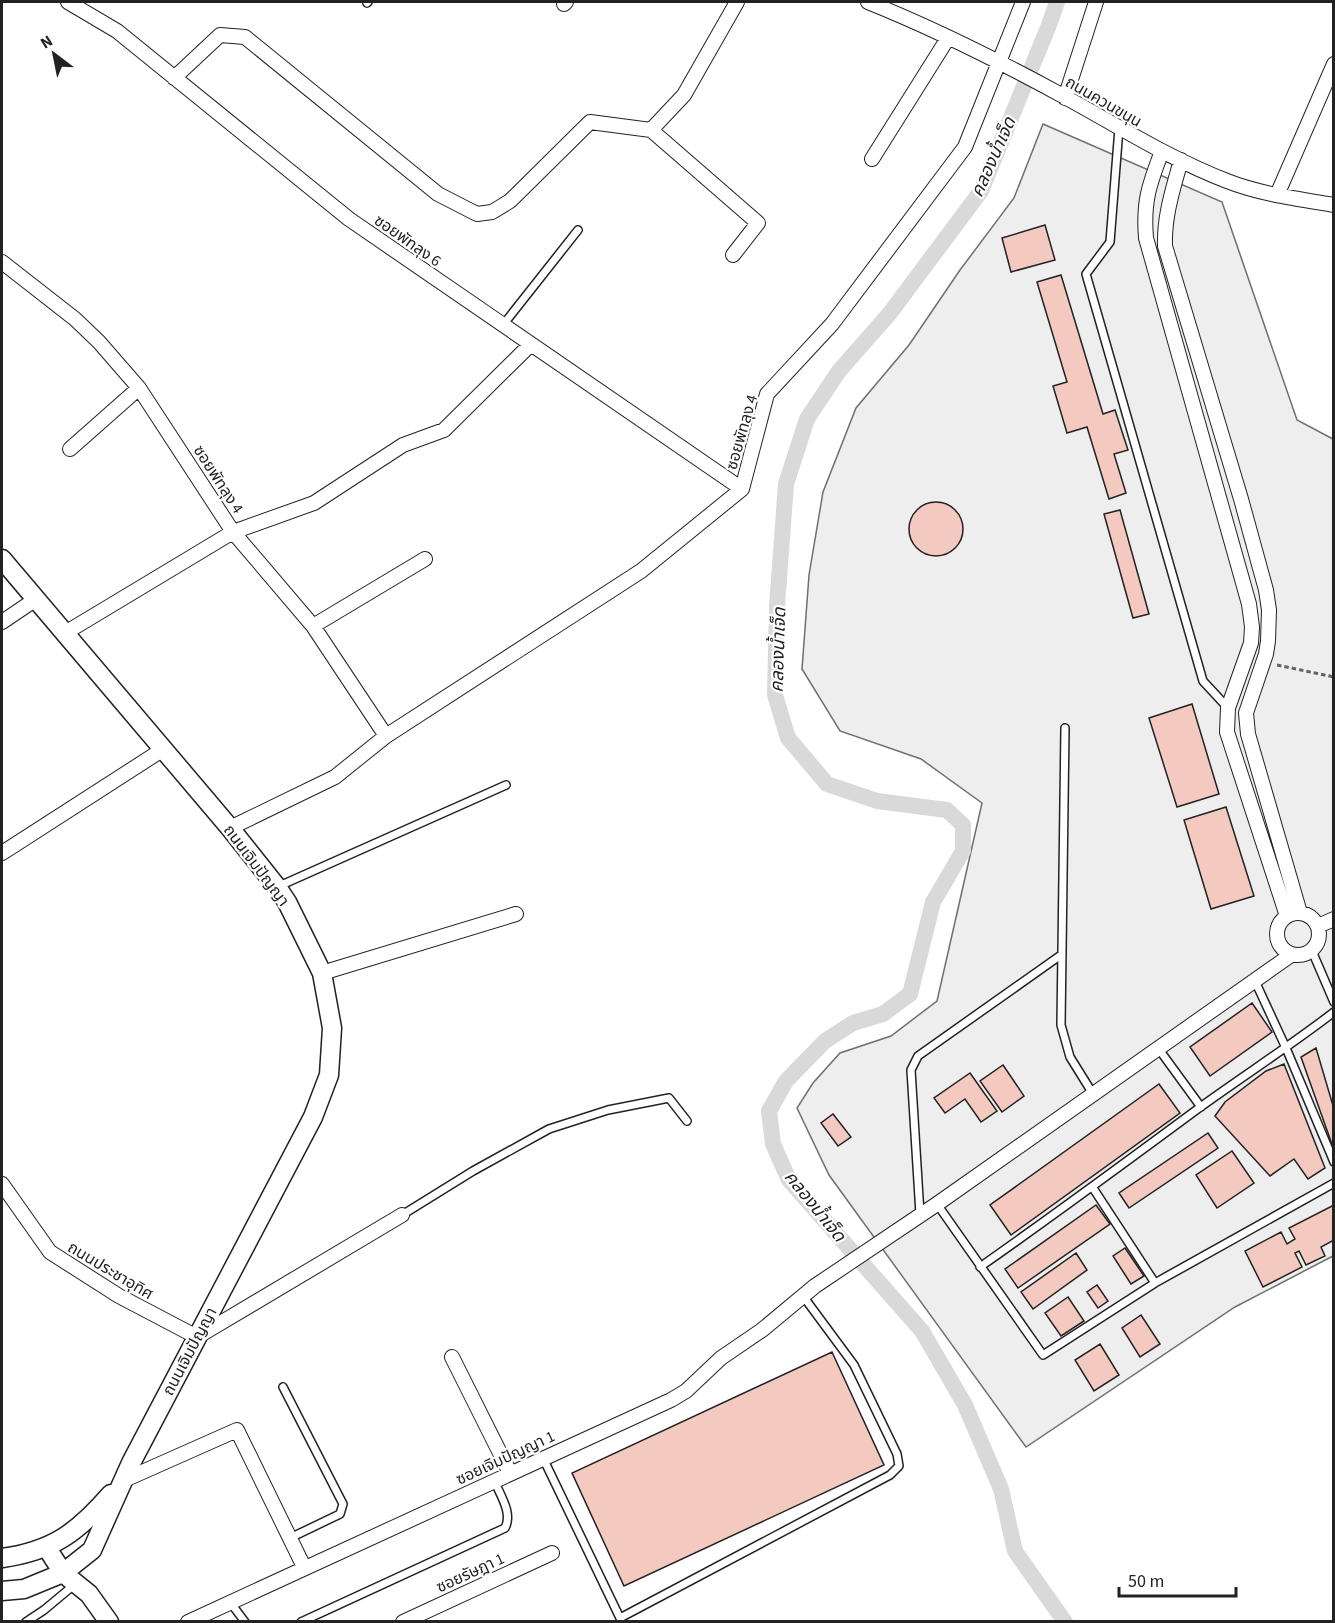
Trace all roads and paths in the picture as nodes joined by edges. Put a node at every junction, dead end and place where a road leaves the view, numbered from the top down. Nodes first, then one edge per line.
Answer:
1 (68, 2) edge
2 (737, 2) edge
3 (868, 2) edge
4 (1023, 2) edge
5 (1096, 2) edge
6 (948, 38) junction
7 (999, 62) junction
8 (1334, 64) edge
9 (174, 78) junction
10 (1062, 96) junction
11 (1119, 128) junction
12 (651, 130) junction
13 (1162, 151) junction
14 (872, 159) dead end
15 (1181, 160) junction
16 (1277, 195) junction
17 (1334, 205) edge
18 (578, 230) dead end
19 (1165, 246) junction
20 (1149, 248) junction
21 (733, 255) dead end
22 (2, 262) edge
23 (502, 325) junction
24 (531, 345) junction
25 (139, 388) junction
26 (70, 449) dead end
27 (742, 489) junction
28 (1241, 499) junction
29 (1222, 507) junction
30 (233, 532) junction
31 (2, 559) edge
32 (425, 559) dead end
33 (36, 599) junction
34 (2, 622) edge
35 (313, 626) junction
36 (65, 633) junction
37 (1247, 656) junction
38 (1263, 662) junction
39 (1334, 677) edge
40 (1228, 708) junction
41 (1065, 728) dead end
42 (386, 736) junction
43 (162, 750) junction
44 (506, 785) dead end
45 (230, 828) junction
46 (2, 853) edge
47 (277, 887) junction
48 (516, 914) dead end
49 (1293, 914) junction
50 (1334, 919) edge
51 (1318, 926) junction
52 (1312, 951) junction
53 (1061, 955) junction
54 (1291, 955) junction
55 (322, 974) junction
56 (1255, 981) junction
57 (1334, 1002) edge
58 (1334, 1012) edge
59 (1158, 1048) junction
60 (1286, 1048) junction
61 (1093, 1094) junction
62 (1201, 1107) junction
63 (687, 1121) dead end
64 (1334, 1162) edge
65 (1334, 1183) edge
66 (2, 1184) edge
67 (1093, 1188) junction
68 (937, 1204) junction
69 (920, 1214) junction
70 (402, 1215) joint
71 (980, 1267) junction
72 (1155, 1283) junction
73 (803, 1296) junction
74 (196, 1337) junction
75 (452, 1357) dead end
76 (283, 1387) dead end
77 (543, 1458) junction
78 (510, 1473) junction
79 (494, 1480) junction
80 (122, 1481) junction
81 (290, 1538) junction
82 (47, 1548) junction
83 (552, 1553) dead end
84 (2, 1558) edge
85 (304, 1567) junction
86 (69, 1578) junction
87 (2, 1591) edge
88 (230, 1602) junction
89 (26, 1622) edge
90 (109, 1622) edge
91 (188, 1622) edge
92 (245, 1622) edge
93 (301, 1622) edge
94 (403, 1622) edge

1 - 9 street, ซอยพัทลุง 6
2 - 12 street
3 - 6 street, ถนนควนขนุน
4 - 7 street, ซอยพัทลุง 4
5 - 10 street
6 - 7 street, ถนนควนขนุน
6 - 14 street
7 - 10 street, ถนนควนขนุน
7 - 27 street, ซอยพัทลุง 4
8 - 16 street
9 - 12 street
9 - 23 street, ซอยพัทลุง 6
10 - 11 street, ถนนควนขนุน
11 - 13 street, ถนนควนขนุน
11 - 40 lane
12 - 21 street
13 - 15 street, ถนนควนขนุน
13 - 20 street
15 - 16 street, ถนนควนขนุน
15 - 19 street
16 - 17 street, ถนนควนขนุน
18 - 23 lane
19 - 20 street
19 - 28 street
20 - 29 street
22 - 25 street, ซอยพัทลุง 4
23 - 24 street, ซอยพัทลุง 6
24 - 27 street, ซอยพัทลุง 6
24 - 30 street
25 - 26 street
25 - 30 street, ซอยพัทลุง 4
27 - 42 street, ซอยพัทลุง 4
28 - 29 street
28 - 38 street
29 - 37 street
30 - 35 street, ซอยพัทลุง 4
30 - 36 street
31 - 33 street, ถนนเจิมปัญญา
32 - 35 street
33 - 34 street
33 - 36 street, ถนนเจิมปัญญา
35 - 42 street, ซอยพัทลุง 4
36 - 43 street, ถนนเจิมปัญญา
37 - 38 street
37 - 40 street
38 - 39 path
38 - 49 street
40 - 49 street
41 - 53 lane
42 - 45 street, ซอยพัทลุง 4
43 - 45 street, ถนนเจิมปัญญา
43 - 46 street
44 - 47 lane
45 - 47 street, ถนนเจิมปัญญา
47 - 55 street, ถนนเจิมปัญญา
48 - 55 street
49 - 51 street
49 - 54 street
50 - 51 street
51 - 52 street
52 - 54 street
52 - 57 lane
53 - 61 lane
53 - 69 lane
54 - 56 street, ซอยเจิมปัญญา 1
55 - 74 street, ถนนเจิมปัญญา
56 - 59 street, ซอยเจิมปัญญา 1
56 - 60 lane
58 - 60 lane
59 - 61 street, ซอยเจิมปัญญา 1
59 - 62 lane
60 - 62 lane
60 - 64 lane
61 - 68 street, ซอยเจิมปัญญา 1
62 - 67 lane
63 - 70 lane
65 - 72 lane
66 - 74 street, ถนนประชาอุทิศ
67 - 71 lane
67 - 72 lane
68 - 69 street, ซอยเจิมปัญญา 1
68 - 71 lane
69 - 73 street, ซอยเจิมปัญญา 1
70 - 74 street
71 - 72 lane
73 - 77 street, ซอยเจิมปัญญา 1
73 - 77 lane
74 - 80 street, ถนนเจิมปัญญา
75 - 78 street
76 - 81 lane
77 - 78 street, ซอยเจิมปัญญา 1
78 - 79 street, ซอยเจิมปัญญา 1
79 - 85 street, ซอยเจิมปัญญา 1
79 - 93 lane
80 - 81 street
80 - 82 street
80 - 86 street
81 - 85 street
82 - 84 street
82 - 86 street
83 - 94 street, ซอยรัษฎา 1
85 - 88 street, ซอยเจิมปัญญา 1
86 - 87 street
86 - 89 lane
86 - 90 street
88 - 91 street, ซอยเจิมปัญญา 1
88 - 92 lane

